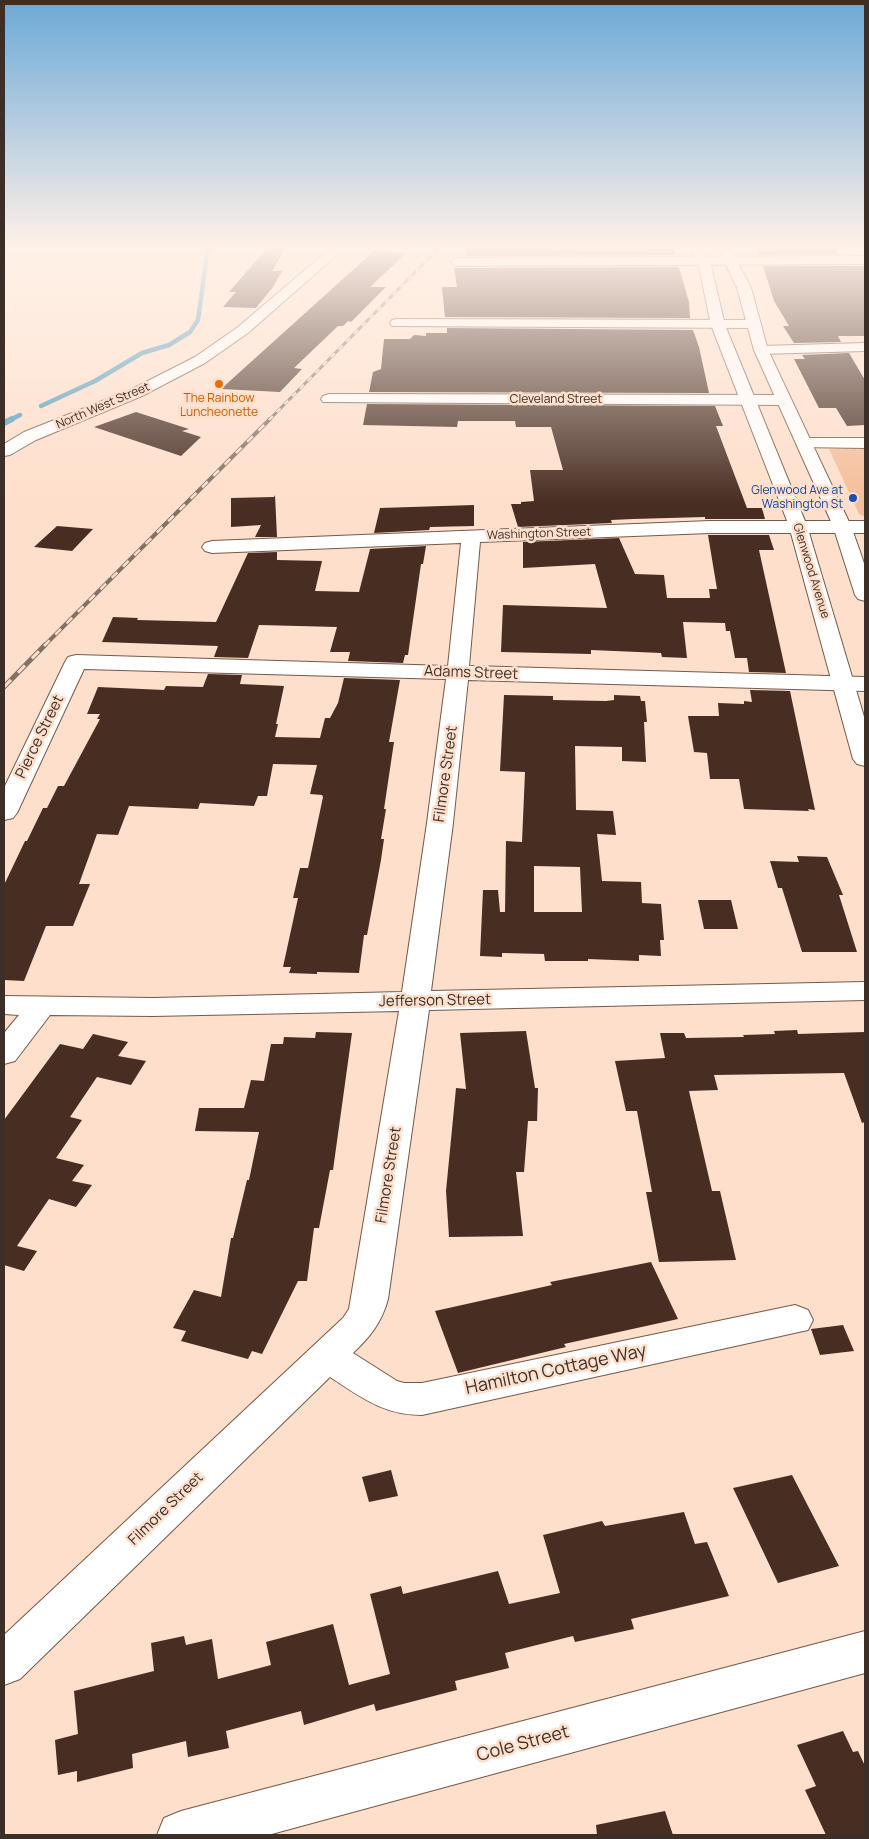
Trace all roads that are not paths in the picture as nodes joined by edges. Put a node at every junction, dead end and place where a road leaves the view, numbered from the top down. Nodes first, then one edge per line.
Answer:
1 (241, 332) edge
2 (721, 332) edge
3 (755, 332) edge
4 (858, 347) edge
5 (728, 350) junction
6 (761, 350) junction
7 (865, 364) edge
8 (329, 399) dead end
9 (784, 400) junction
10 (748, 401) junction
11 (804, 443) junction
12 (865, 443) edge
13 (4, 451) edge
14 (798, 526) junction
15 (842, 526) junction
16 (865, 527) edge
17 (471, 536) junction
18 (212, 547) dead end
19 (865, 595) edge
20 (76, 662) joint
21 (459, 673) junction
22 (855, 684) edge
23 (865, 760) edge
24 (4, 812) edge
25 (865, 991) edge
26 (415, 1002) junction
27 (4, 1005) edge
28 (41, 1006) junction
29 (4, 1054) edge
30 (795, 1320) dead end
31 (327, 1356) junction
32 (865, 1652) edge
33 (4, 1664) edge
34 (181, 1835) edge

1 - 13 street, North West Street
2 - 5 street, Glenwood Avenue
3 - 6 street
4 - 6 street
4 - 7 street
5 - 6 street
5 - 10 street, Glenwood Avenue
6 - 9 street
8 - 10 street, Cleveland Street
9 - 10 street, Cleveland Street
9 - 11 street
10 - 14 street, Glenwood Avenue
11 - 12 street
11 - 15 street
14 - 15 street, Washington Street
14 - 17 street, Washington Street
14 - 22 street, Glenwood Avenue
15 - 16 street, Washington Street
15 - 19 street
17 - 18 street, Washington Street
17 - 21 street, Filmore Street
20 - 21 street, Adams Street
20 - 24 street, Pierce Street
21 - 22 street, Adams Street
21 - 26 street, Filmore Street
22 - 23 street, Glenwood Avenue
25 - 26 street, Jefferson Street
26 - 28 street, Jefferson Street
26 - 31 street, Filmore Street
27 - 28 street, Jefferson Street
28 - 29 street
30 - 31 street, Hamilton Cottage Way
31 - 33 street, Filmore Street
32 - 34 street, Cole Street

